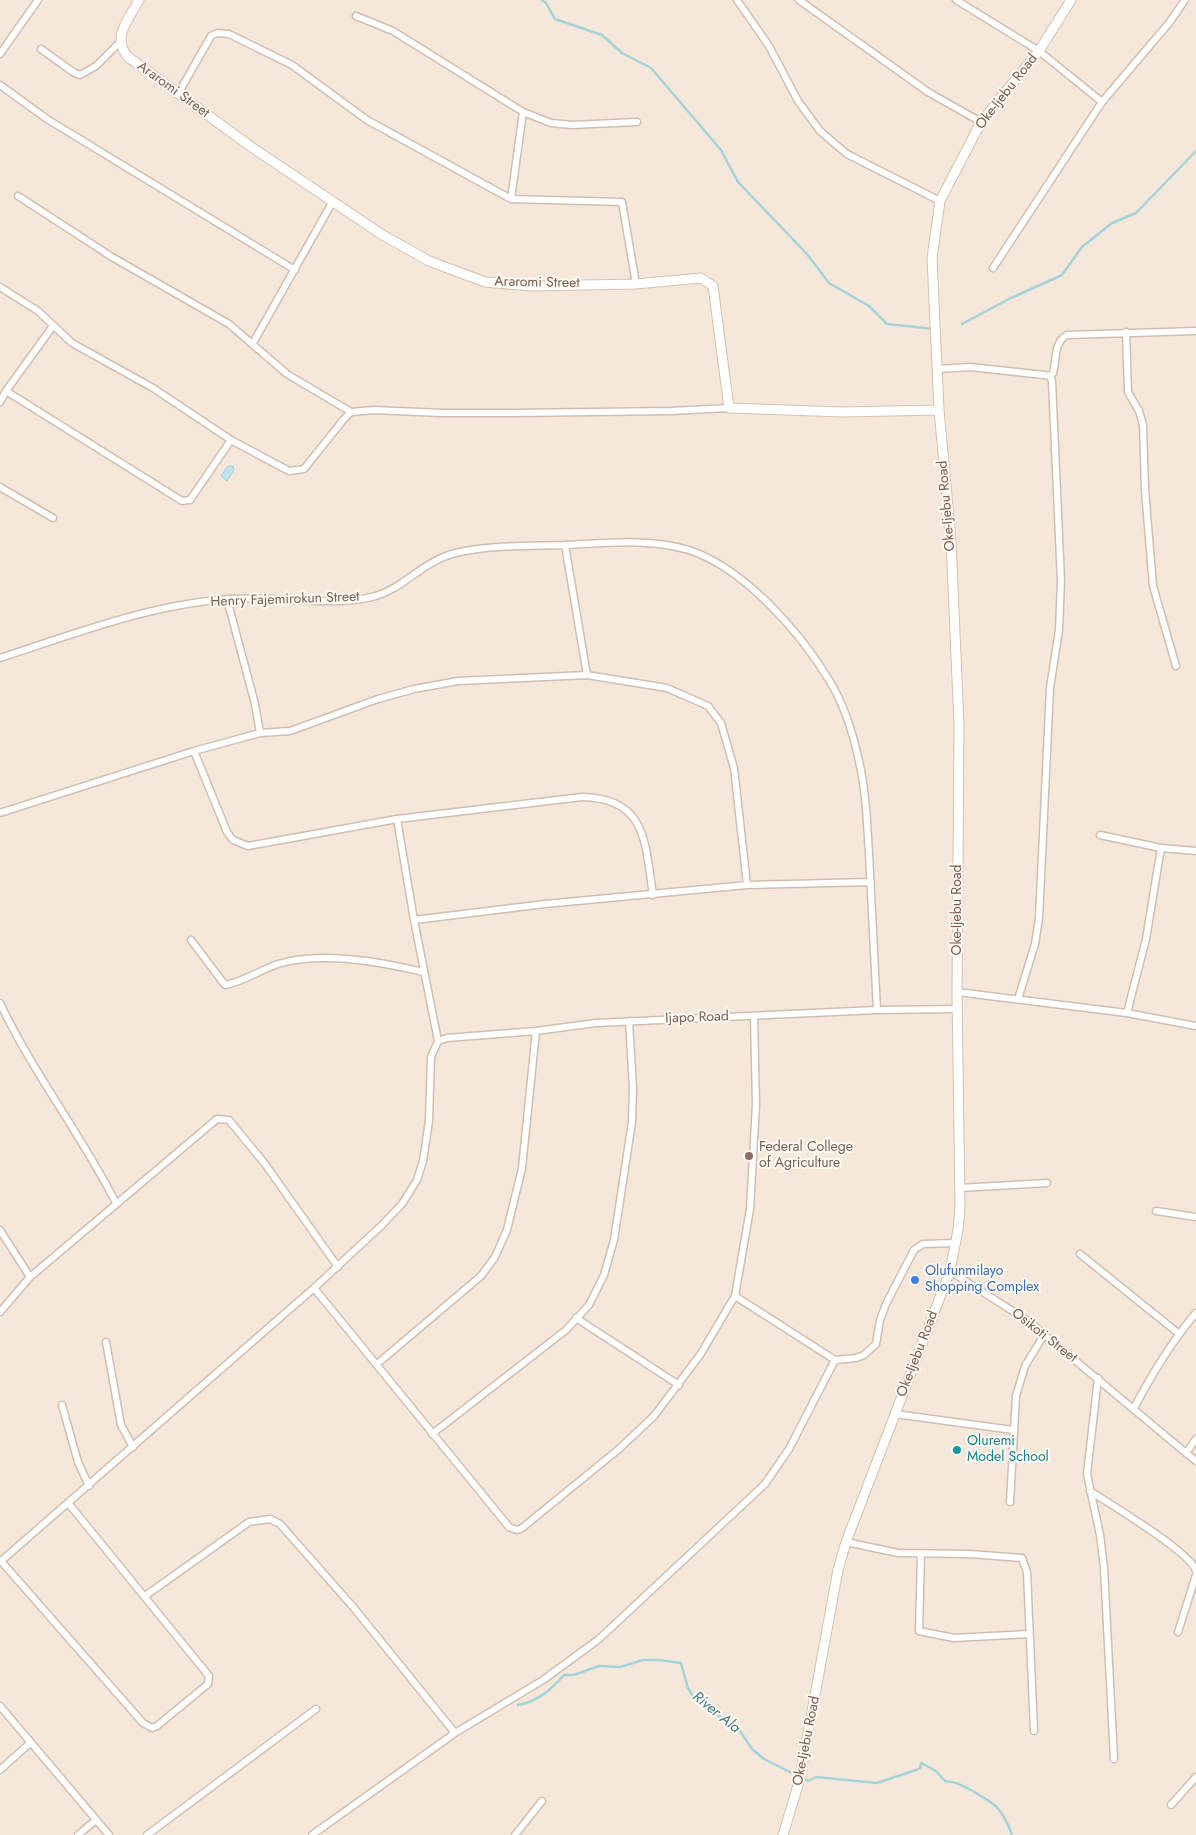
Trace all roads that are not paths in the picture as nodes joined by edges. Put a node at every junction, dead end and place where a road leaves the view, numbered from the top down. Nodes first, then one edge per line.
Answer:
1 (37, 0) edge
2 (139, 0) edge
3 (737, 0) edge
4 (799, 0) edge
5 (956, 0) edge
6 (1072, 0) edge
7 (1185, 0) edge
8 (356, 16) dead end
9 (120, 42) junction
10 (41, 49) dead end
11 (1039, 51) junction
12 (0, 54) edge
13 (0, 85) edge
14 (178, 94) junction
15 (1102, 102) junction
16 (523, 112) junction
17 (637, 122) dead end
18 (981, 122) junction
19 (18, 196) dead end
20 (512, 199) junction
21 (334, 201) junction
22 (940, 201) junction
23 (993, 268) dead end
24 (295, 270) junction
25 (636, 284) junction
26 (0, 287) edge
27 (52, 326) junction
28 (1196, 331) edge
29 (1126, 332) junction
30 (253, 343) junction
31 (938, 369) junction
32 (1050, 376) junction
33 (6, 391) junction
34 (0, 402) edge
35 (729, 408) junction
36 (939, 410) junction
37 (352, 412) junction
38 (231, 440) junction
39 (0, 487) edge
40 (53, 518) dead end
41 (565, 544) junction
42 (227, 599) junction
43 (0, 658) edge
44 (1176, 666) dead end
45 (587, 675) junction
46 (260, 733) junction
47 (194, 751) junction
48 (0, 813) edge
49 (397, 819) junction
50 (1100, 835) dead end
51 (1161, 848) junction
52 (1196, 852) edge
53 (871, 882) junction
54 (746, 885) junction
55 (653, 895) junction
56 (414, 920) junction
57 (191, 940) dead end
58 (424, 972) junction
59 (957, 992) junction
60 (1018, 999) junction
61 (0, 1003) edge
62 (958, 1009) junction
63 (876, 1010) junction
64 (1127, 1013) junction
65 (754, 1016) junction
66 (629, 1021) junction
67 (1196, 1026) edge
68 (536, 1031) junction
69 (438, 1041) junction
70 (1048, 1183) dead end
71 (960, 1188) junction
72 (116, 1203) junction
73 (1156, 1211) dead end
74 (1196, 1218) edge
75 (0, 1230) edge
76 (956, 1243) junction
77 (1080, 1254) dead end
78 (338, 1267) junction
79 (950, 1271) junction
80 (30, 1277) junction
81 (314, 1288) junction
82 (735, 1296) junction
83 (0, 1312) edge
84 (1196, 1312) edge
85 (576, 1318) junction
86 (1178, 1334) junction
87 (1044, 1335) junction
88 (106, 1342) dead end
89 (835, 1360) junction
90 (377, 1364) junction
91 (1098, 1378) junction
92 (679, 1385) junction
93 (62, 1405) dead end
94 (1134, 1408) junction
95 (895, 1414) junction
96 (1013, 1430) junction
97 (432, 1434) junction
98 (1196, 1439) edge
99 (133, 1447) junction
100 (1186, 1453) junction
101 (1196, 1461) edge
102 (89, 1486) junction
103 (1090, 1491) junction
104 (1010, 1502) dead end
105 (69, 1504) junction
106 (846, 1542) junction
107 (921, 1554) junction
108 (0, 1561) edge
109 (1196, 1573) edge
110 (145, 1596) junction
111 (1178, 1632) dead end
112 (1029, 1634) junction
113 (0, 1706) edge
114 (316, 1709) dead end
115 (1034, 1731) dead end
116 (455, 1733) junction
117 (30, 1743) junction
118 (1114, 1759) dead end
119 (0, 1770) edge
120 (1196, 1777) edge
121 (542, 1802) dead end
122 (1171, 1806) dead end
123 (96, 1820) junction
124 (322, 1832) edge
125 (78, 1835) edge
126 (109, 1835) edge
127 (147, 1835) edge
128 (312, 1835) edge
129 (515, 1835) edge
130 (783, 1835) edge

1 - 12 street
2 - 9 main road
3 - 22 street
4 - 18 street
5 - 11 street
6 - 11 main road, Oke-Ijebu Road
7 - 15 street
8 - 16 street
9 - 10 street
9 - 14 main road, Araromi Street
11 - 15 street
11 - 18 main road, Oke-Ijebu Road
13 - 24 street
14 - 20 street
14 - 21 main road, Araromi Street
15 - 23 street
16 - 17 street
16 - 20 street
18 - 22 main road, Oke-Ijebu Road
19 - 30 street
20 - 25 street
21 - 24 street
21 - 25 main road, Araromi Street
22 - 31 main road, Oke-Ijebu Road
24 - 30 street
25 - 35 main road, Araromi Street
26 - 27 street
27 - 33 street
27 - 38 street
28 - 29 street
29 - 32 street
29 - 44 street
30 - 37 street
31 - 32 street
31 - 36 main road, Oke-Ijebu Road
32 - 60 street
33 - 34 street
33 - 38 street
35 - 36 main road
35 - 37 street
36 - 59 main road, Oke-Ijebu Road
37 - 38 street
39 - 40 street
41 - 42 street, Henry Fajemirokun Street
41 - 45 street
41 - 53 street, Henry Fajemirokun Street
42 - 43 street, Henry Fajemirokun Street
42 - 46 street
45 - 46 street
45 - 54 street
46 - 47 street
47 - 48 street
47 - 49 street
49 - 55 street
49 - 56 street
50 - 51 street
51 - 52 street
51 - 64 street
53 - 54 street
53 - 63 street, Henry Fajemirokun Street
54 - 55 street
55 - 56 street
56 - 58 street
57 - 58 street
58 - 69 street
59 - 60 street
59 - 62 main road, Oke-Ijebu Road
60 - 64 street
61 - 72 street
62 - 63 street, Ijapo Road
62 - 71 main road, Oke-Ijebu Road
63 - 65 street, Ijapo Road
64 - 67 street
65 - 66 street, Ijapo Road
65 - 82 street
66 - 68 street, Ijapo Road
66 - 85 street
68 - 69 street, Ijapo Road
68 - 90 street
69 - 78 street
70 - 71 street
71 - 76 main road, Oke-Ijebu Road
72 - 78 street
72 - 80 street
73 - 74 street
75 - 80 street
76 - 79 main road, Oke-Ijebu Road
76 - 89 street
77 - 86 street
78 - 81 street
79 - 87 street, Osikoti Street
79 - 95 main road, Oke-Ijebu Road
80 - 83 street
81 - 90 street
81 - 99 street
82 - 89 street
82 - 92 street
84 - 86 street
85 - 92 street
85 - 97 street
86 - 94 street
87 - 91 street, Osikoti Street
87 - 96 street
88 - 99 street
89 - 116 street
90 - 97 street
91 - 94 street, Osikoti Street
91 - 103 street
92 - 97 street
93 - 102 street
94 - 100 street, Osikoti Street
95 - 96 street
95 - 106 main road, Oke-Ijebu Road
96 - 104 street
98 - 100 street
99 - 102 street
100 - 101 street, Osikoti Street
102 - 105 street
103 - 109 street
103 - 118 street
105 - 108 street
105 - 110 street
106 - 107 street
106 - 130 main road, Oke-Ijebu Road
107 - 112 street
107 - 112 street
108 - 110 street
109 - 111 street
110 - 116 street
112 - 115 street
113 - 117 street
114 - 127 street
116 - 124 street
117 - 119 street
117 - 123 street
120 - 122 street
121 - 129 street
123 - 125 street
123 - 126 street
124 - 128 street

